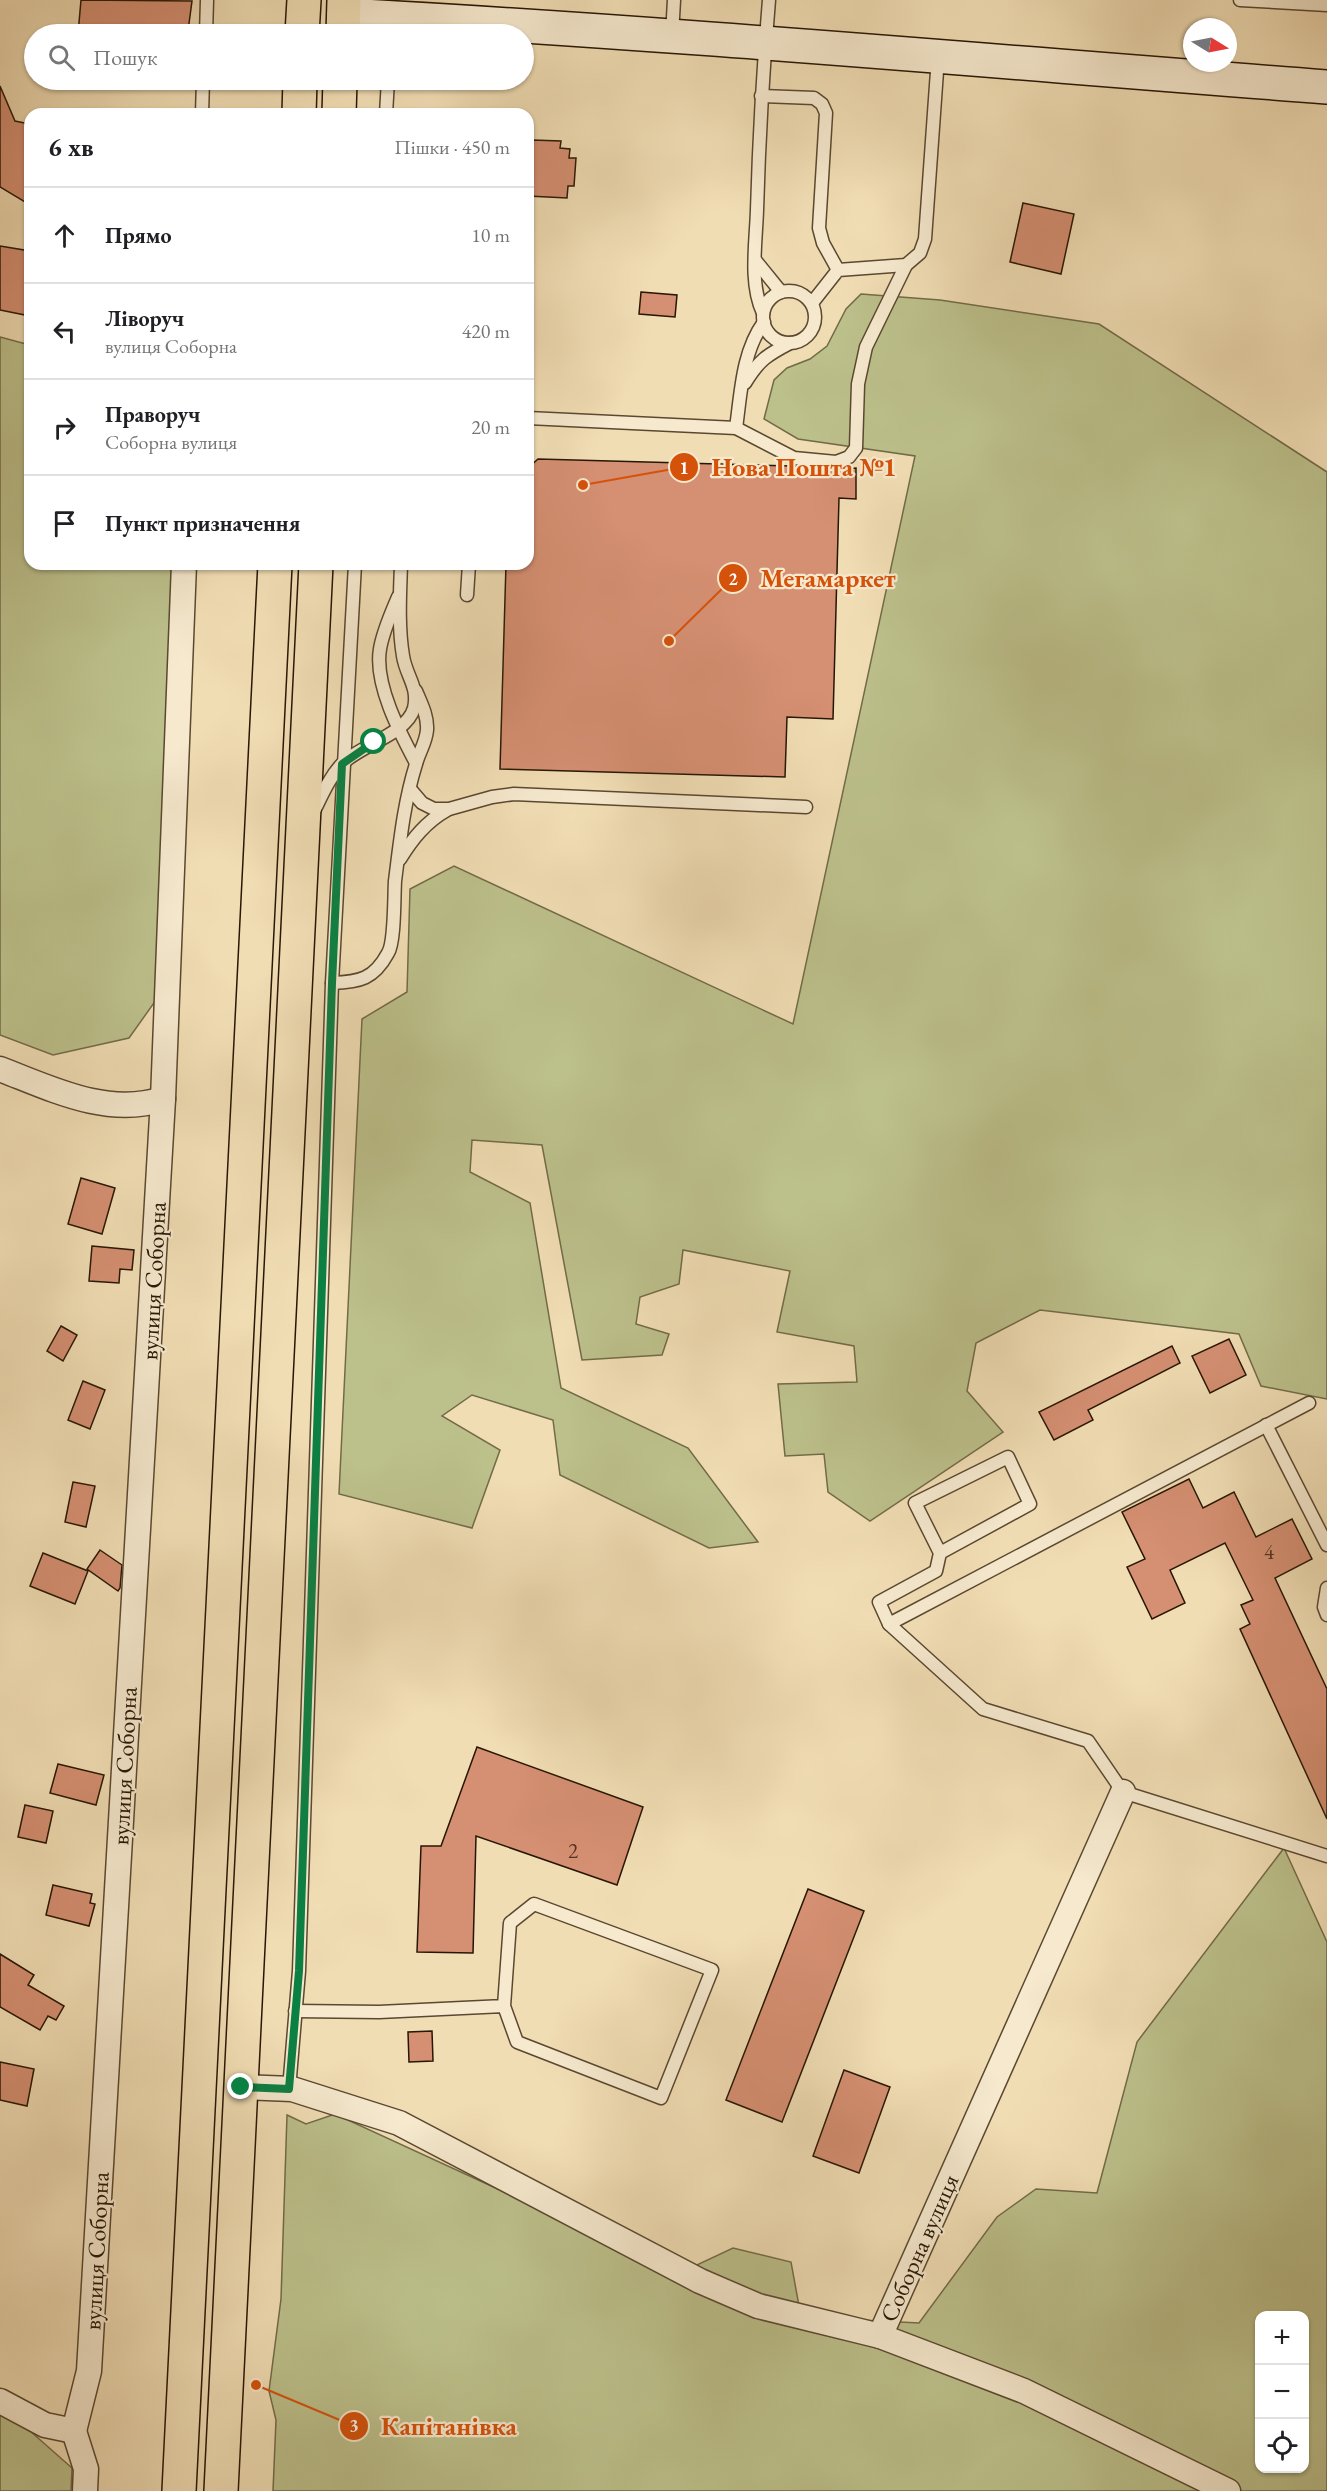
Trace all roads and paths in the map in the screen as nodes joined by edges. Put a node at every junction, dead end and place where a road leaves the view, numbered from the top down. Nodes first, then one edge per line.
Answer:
1 (207, 0) edge
2 (304, 0) edge
3 (674, 0) edge
4 (769, 0) edge
5 (1240, 0) edge
6 (1327, 6) edge
7 (344, 16) edge
8 (206, 24) edge
9 (303, 24) edge
10 (382, 24) edge
11 (534, 32) edge
12 (672, 37) junction
13 (765, 43) junction
14 (938, 57) junction
15 (1327, 87) edge
16 (203, 90) edge
17 (300, 90) edge
18 (340, 90) edge
19 (387, 90) edge
20 (761, 96) junction
21 (202, 108) edge
22 (299, 108) edge
23 (339, 108) edge
24 (386, 108) edge
25 (756, 260) junction
26 (906, 265) junction
27 (838, 270) junction
28 (781, 292) junction
29 (812, 303) junction
30 (763, 318) junction
31 (790, 343) junction
32 (742, 389) junction
33 (534, 418) edge
34 (736, 428) junction
35 (184, 570) edge
36 (275, 570) edge
37 (316, 570) edge
38 (355, 570) edge
39 (401, 570) edge
40 (469, 570) edge
41 (400, 593) junction
42 (467, 595) dead end
43 (416, 691) junction
44 (398, 729) junction
45 (416, 763) junction
46 (342, 764) junction
47 (410, 789) junction
48 (806, 807) dead end
49 (449, 809) junction
50 (303, 836) junction
51 (398, 863) junction
52 (332, 983) junction
53 (0, 1069) edge
54 (163, 1099) junction
55 (1309, 1403) dead end
56 (1266, 1425) junction
57 (1327, 1545) edge
58 (940, 1553) junction
59 (1327, 1588) edge
60 (1327, 1615) edge
61 (889, 1624) junction
62 (1123, 1792) junction
63 (1327, 1856) edge
64 (504, 2006) junction
65 (296, 2012) junction
66 (241, 2087) junction
67 (289, 2089) junction
68 (880, 2336) junction
69 (0, 2401) edge
70 (74, 2431) junction
71 (85, 2491) edge
72 (179, 2491) edge
73 (221, 2491) edge
74 (1228, 2491) edge

1 - 8 lane
2 - 9 highway
3 - 12 lane
4 - 13 lane
5 - 6 lane
7 - 10 main road
11 - 12 main road
12 - 13 main road
13 - 14 main road
13 - 20 lane
14 - 15 main road
14 - 26 lane
16 - 21 lane
17 - 22 highway
18 - 23 highway
19 - 24 lane
20 - 25 lane
20 - 27 lane
25 - 28 lane
25 - 30 lane
26 - 27 lane
26 - 34 lane
27 - 29 lane
28 - 29 lane
28 - 30 lane
29 - 31 lane
30 - 31 lane
30 - 32 lane
31 - 32 lane
32 - 34 lane
33 - 34 lane
35 - 54 street, вулиця Соборна
36 - 72 highway
37 - 50 highway
38 - 46 lane
39 - 41 lane
40 - 42 lane
41 - 43 lane
41 - 44 lane
43 - 44 lane
43 - 45 lane
44 - 45 lane
44 - 46 lane
45 - 47 lane
46 - 50 lane
46 - 52 lane
47 - 49 lane
47 - 51 lane
48 - 49 lane
49 - 51 lane
50 - 66 highway
51 - 52 lane
52 - 65 lane
53 - 54 street
54 - 70 street, вулиця Соборна
55 - 56 lane
56 - 57 lane
56 - 61 lane
58 - 58 lane
58 - 61 lane
59 - 60 lane
61 - 62 lane
62 - 63 lane
62 - 68 street, Соборна вулиця
64 - 64 lane
64 - 65 lane
65 - 67 lane
66 - 67 street, Соборна вулиця
66 - 73 highway
67 - 68 street, Соборна вулиця
68 - 74 street
69 - 70 street
70 - 71 street

